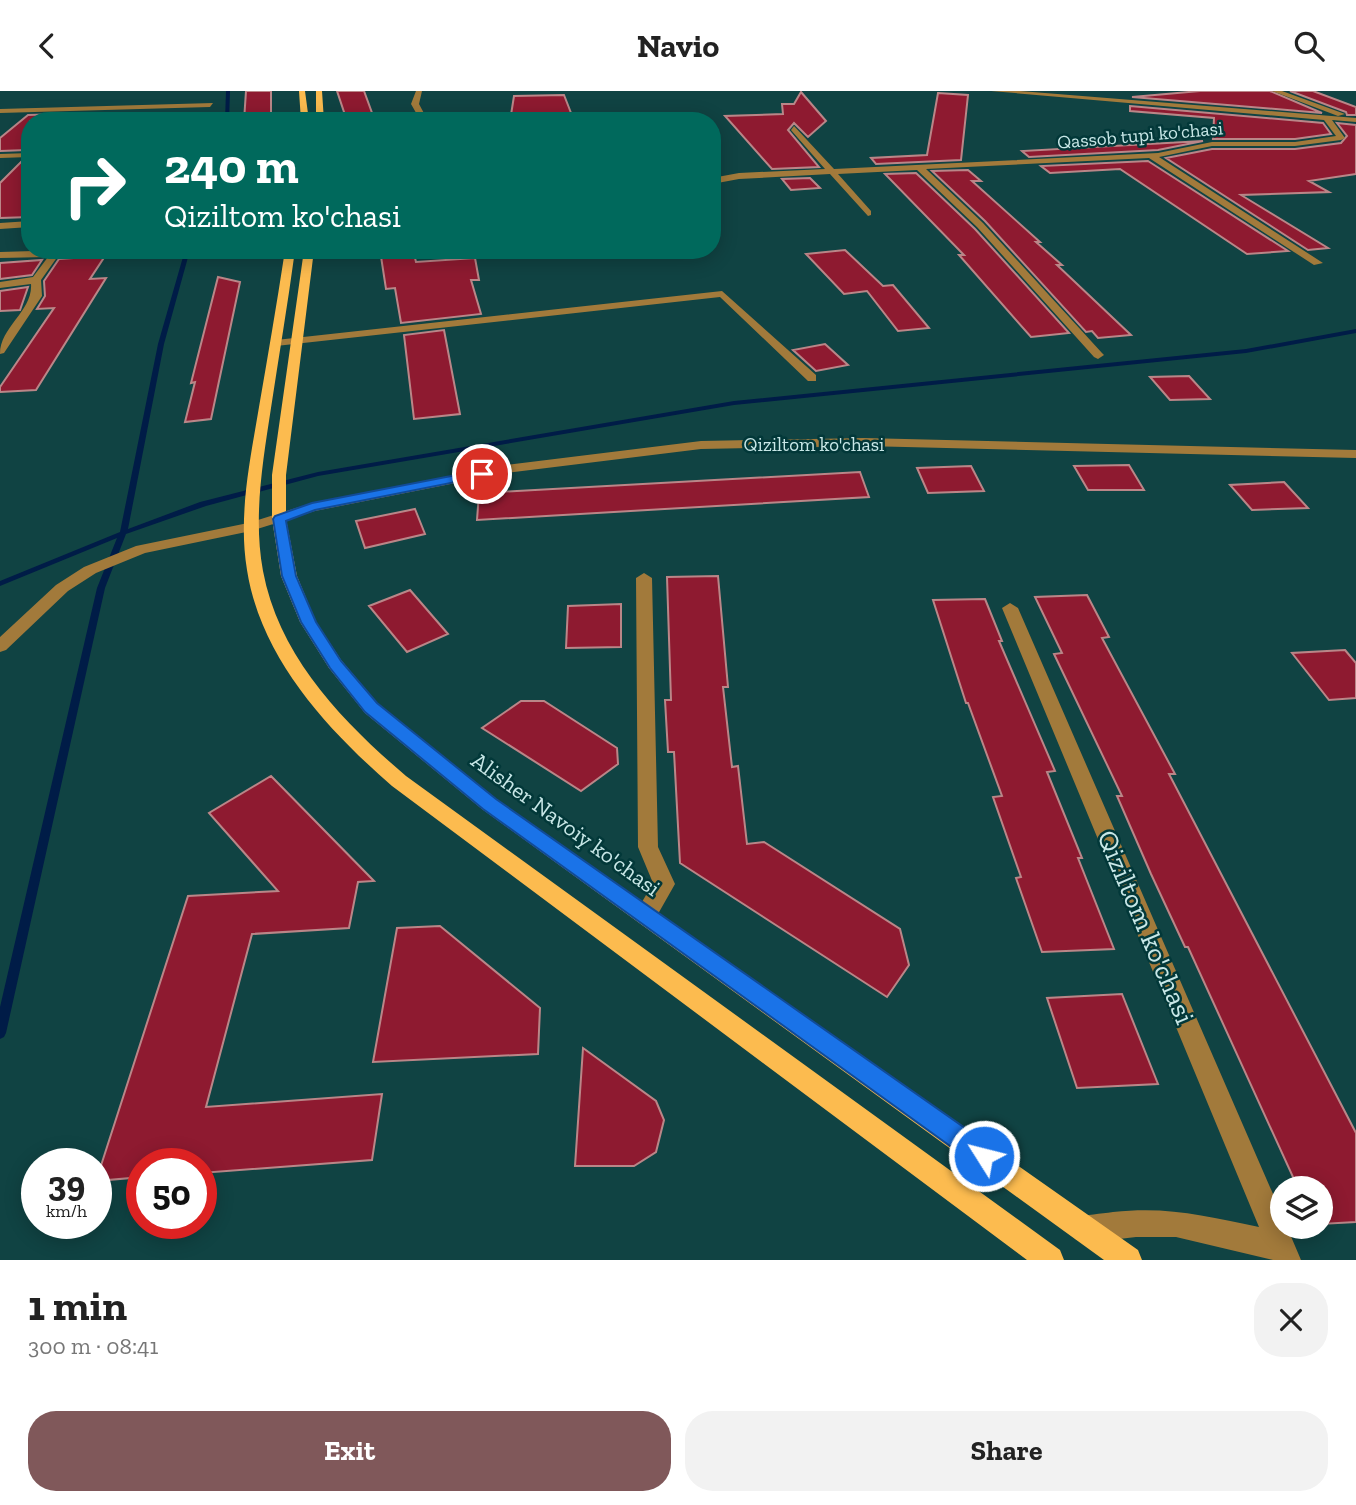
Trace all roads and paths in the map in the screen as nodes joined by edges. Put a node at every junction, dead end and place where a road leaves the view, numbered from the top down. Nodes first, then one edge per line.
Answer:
1 (302, 91) edge
2 (319, 91) edge
3 (419, 91) edge
4 (994, 91) edge
5 (1275, 91) edge
6 (210, 106) dead end
7 (0, 111) edge
8 (304, 112) edge
9 (320, 112) edge
10 (420, 112) edge
11 (1327, 120) junction
12 (1356, 120) edge
13 (794, 128) dead end
14 (21, 155) edge
15 (1150, 155) junction
16 (0, 156) edge
17 (919, 167) junction
18 (831, 172) junction
19 (721, 179) edge
20 (868, 213) dead end
21 (21, 225) edge
22 (0, 226) edge
23 (21, 254) edge
24 (0, 255) edge
25 (53, 259) edge
26 (289, 259) edge
27 (308, 259) edge
28 (1318, 263) dead end
29 (36, 280) junction
30 (0, 285) edge
31 (298, 341) junction
32 (275, 343) junction
33 (1, 349) edge
34 (1098, 355) dead end
35 (812, 378) dead end
36 (1356, 454) edge
37 (279, 519) junction
38 (251, 527) junction
39 (644, 578) dead end
40 (1010, 608) dead end
41 (0, 646) edge
42 (646, 914) junction
43 (1085, 1229) junction
44 (1284, 1253) edge
45 (1050, 1260) edge
46 (1128, 1260) edge

1 - 8 main road
2 - 9 main road
3 - 10 street
4 - 11 street
5 - 12 street
6 - 7 street
11 - 12 street
11 - 15 street, Qassob tupi ko'chasi
13 - 18 street
14 - 16 street
15 - 17 street, Qassob tupi ko'chasi
15 - 28 street
17 - 18 street, Qassob tupi ko'chasi
17 - 34 street
18 - 19 street, Qassob tupi ko'chasi
18 - 20 street
21 - 22 street
23 - 24 street
25 - 29 street
26 - 32 main road
27 - 31 main road, Alisher Navoiy ko'chasi
29 - 30 street
29 - 33 street
31 - 32 street
31 - 35 street
31 - 37 main road, Alisher Navoiy ko'chasi
32 - 38 main road
36 - 37 street, Qiziltom ko'chasi
37 - 38 street, Qiziltom ko'chasi
37 - 42 main road, Alisher Navoiy ko'chasi
38 - 41 street, Qiziltom ko'chasi
38 - 45 main road
39 - 42 street
40 - 44 street, Qiziltom ko'chasi
42 - 43 main road, Alisher Navoiy ko'chasi
43 - 44 street, Qiziltom ko'chasi
43 - 46 main road, Alisher Navoiy ko'chasi

